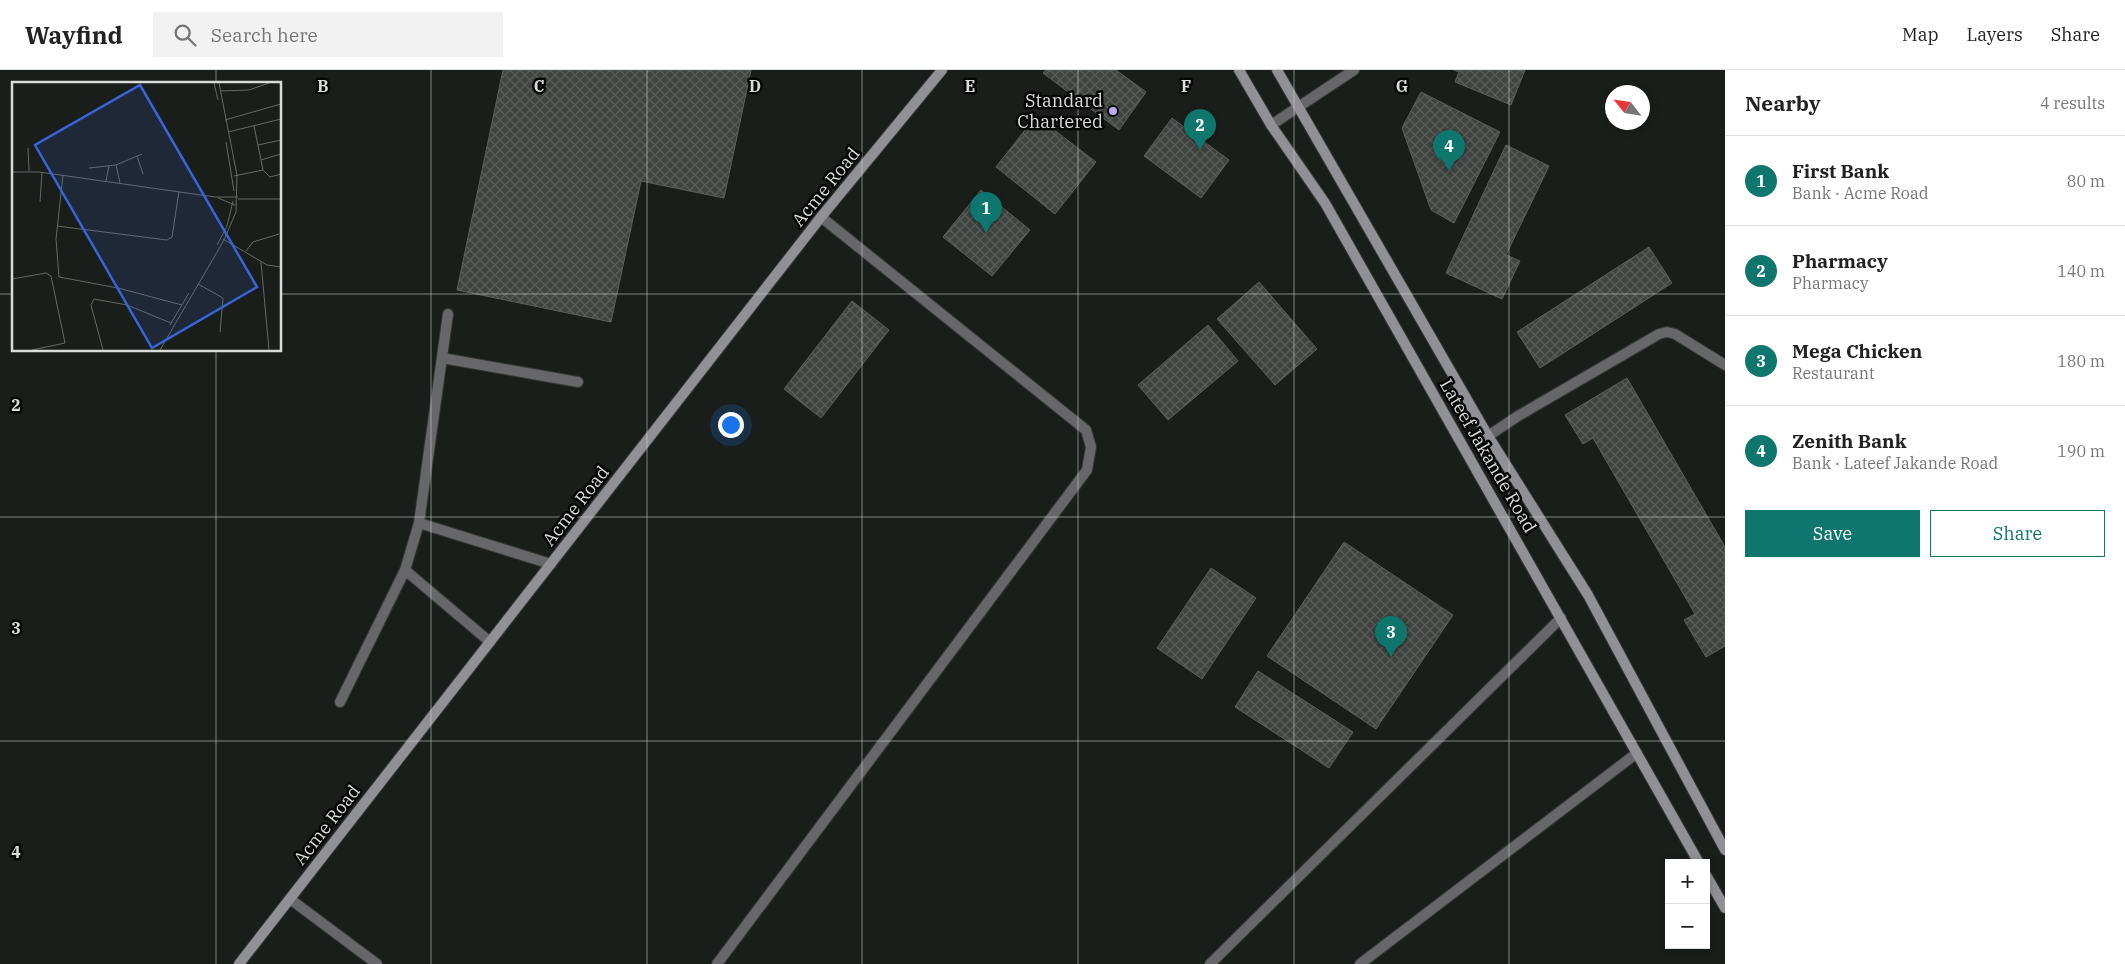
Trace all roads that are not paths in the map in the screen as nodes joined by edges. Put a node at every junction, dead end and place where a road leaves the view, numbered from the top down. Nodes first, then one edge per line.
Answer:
1 (942, 70) edge
2 (1239, 70) edge
3 (1277, 70) edge
4 (1354, 70) edge
5 (1298, 106) junction
6 (1271, 124) junction
7 (821, 217) junction
8 (448, 314) dead end
9 (442, 358) junction
10 (1725, 365) edge
11 (578, 382) dead end
12 (1488, 436) junction
13 (419, 523) junction
14 (551, 564) junction
15 (405, 570) junction
16 (1562, 618) junction
17 (490, 642) junction
18 (340, 702) dead end
19 (1637, 753) junction
20 (1725, 850) edge
21 (1697, 859) edge
22 (1710, 882) edge
23 (290, 899) junction
24 (1725, 908) edge
25 (239, 964) edge
26 (377, 964) edge
27 (717, 964) edge
28 (1210, 964) edge
29 (1360, 964) edge

1 - 7 main road, Acme Road
2 - 6 main road, Lateef Jakande Road
3 - 5 main road, Lateef Jakande Road
4 - 5 street
5 - 6 street
5 - 12 main road, Lateef Jakande Road
6 - 16 main road, Lateef Jakande Road
7 - 14 main road, Acme Road
7 - 27 street
8 - 9 street
9 - 11 street
9 - 13 street
10 - 12 street
12 - 20 main road, Lateef Jakande Road
13 - 14 street
13 - 15 street
14 - 17 main road, Acme Road
15 - 17 street
15 - 18 street
16 - 19 main road, Lateef Jakande Road
16 - 28 street
17 - 23 main road, Acme Road
19 - 21 main road, Lateef Jakande Road
19 - 29 street
22 - 24 main road
23 - 25 main road, Acme Road
23 - 26 street

